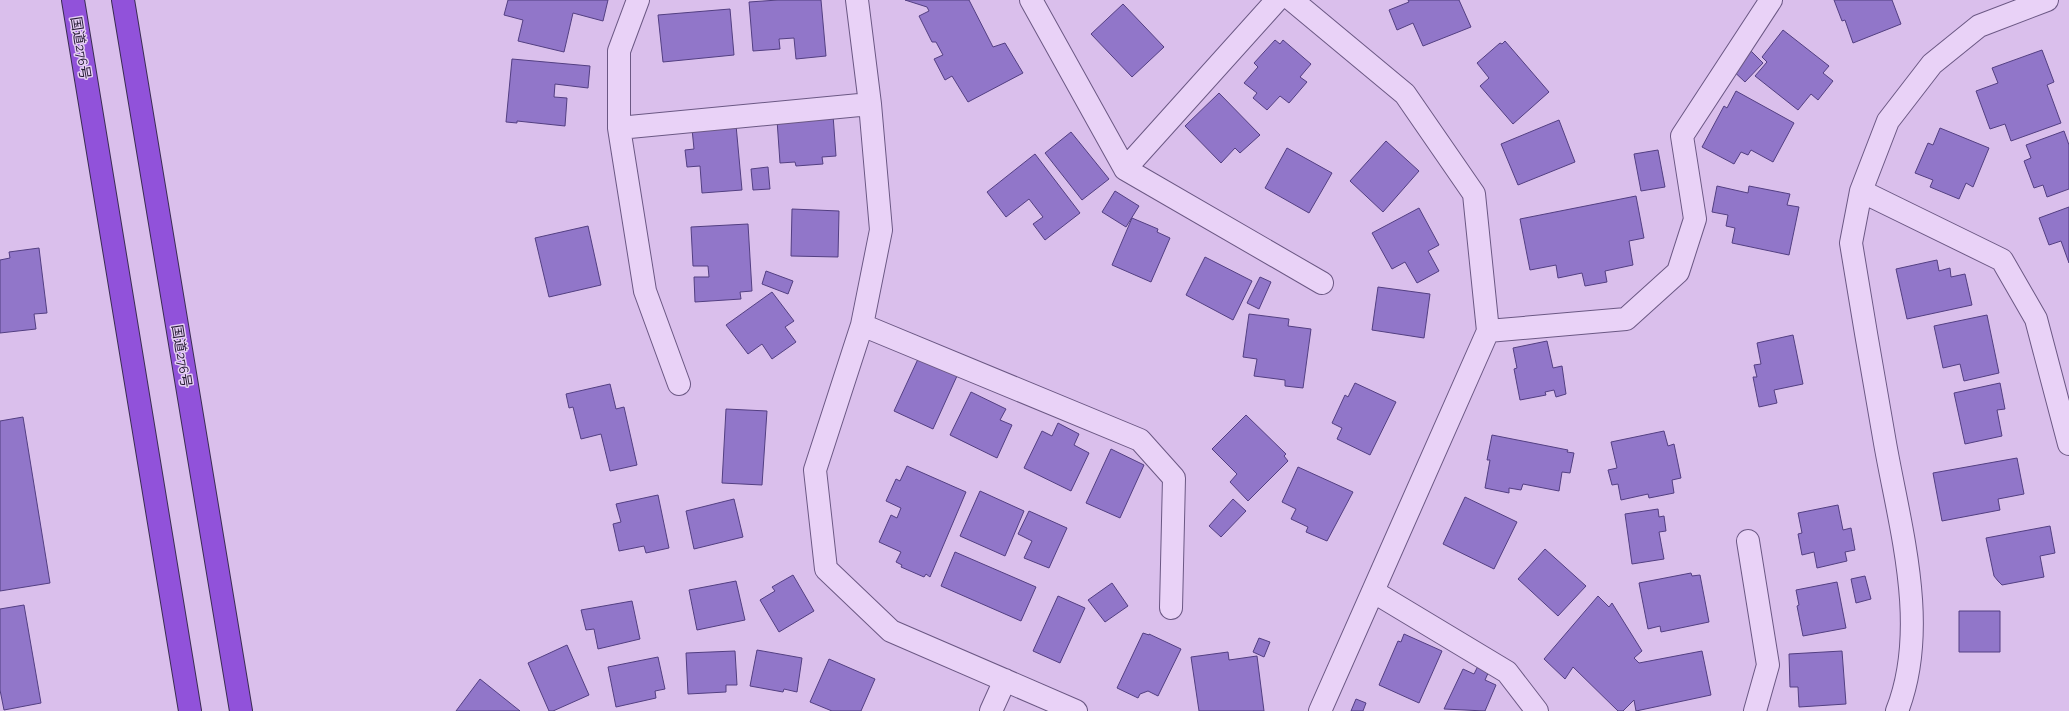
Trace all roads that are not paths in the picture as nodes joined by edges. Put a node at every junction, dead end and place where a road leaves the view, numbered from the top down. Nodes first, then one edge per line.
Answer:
1 (73, 0) edge
2 (123, 0) edge
3 (638, 0) edge
4 (857, 0) edge
5 (1031, 0) edge
6 (1277, 0) edge
7 (1292, 0) edge
8 (1771, 0) edge
9 (2047, 0) edge
10 (870, 104) junction
11 (619, 128) junction
12 (1125, 169) junction
13 (1861, 192) junction
14 (1322, 283) dead end
15 (862, 325) junction
16 (1488, 331) junction
17 (679, 384) dead end
18 (2069, 444) edge
19 (1748, 541) dead end
20 (1374, 592) junction
21 (1171, 608) dead end
22 (1005, 680) junction
23 (190, 711) edge
24 (241, 711) edge
25 (991, 711) edge
26 (1076, 711) edge
27 (1320, 711) edge
28 (1538, 711) edge
29 (1754, 711) edge
30 (1897, 711) edge

1 - 23 highway, 国道276号
2 - 24 highway, 国道276号
3 - 11 street
4 - 10 street
5 - 12 street
6 - 12 street
7 - 16 street
8 - 16 street
9 - 13 street
10 - 11 street
10 - 15 street
11 - 17 street
12 - 14 street
13 - 18 street
13 - 30 street
15 - 21 street
15 - 22 street
16 - 20 street
19 - 29 street
20 - 27 street
20 - 28 street
22 - 25 street
22 - 26 street

